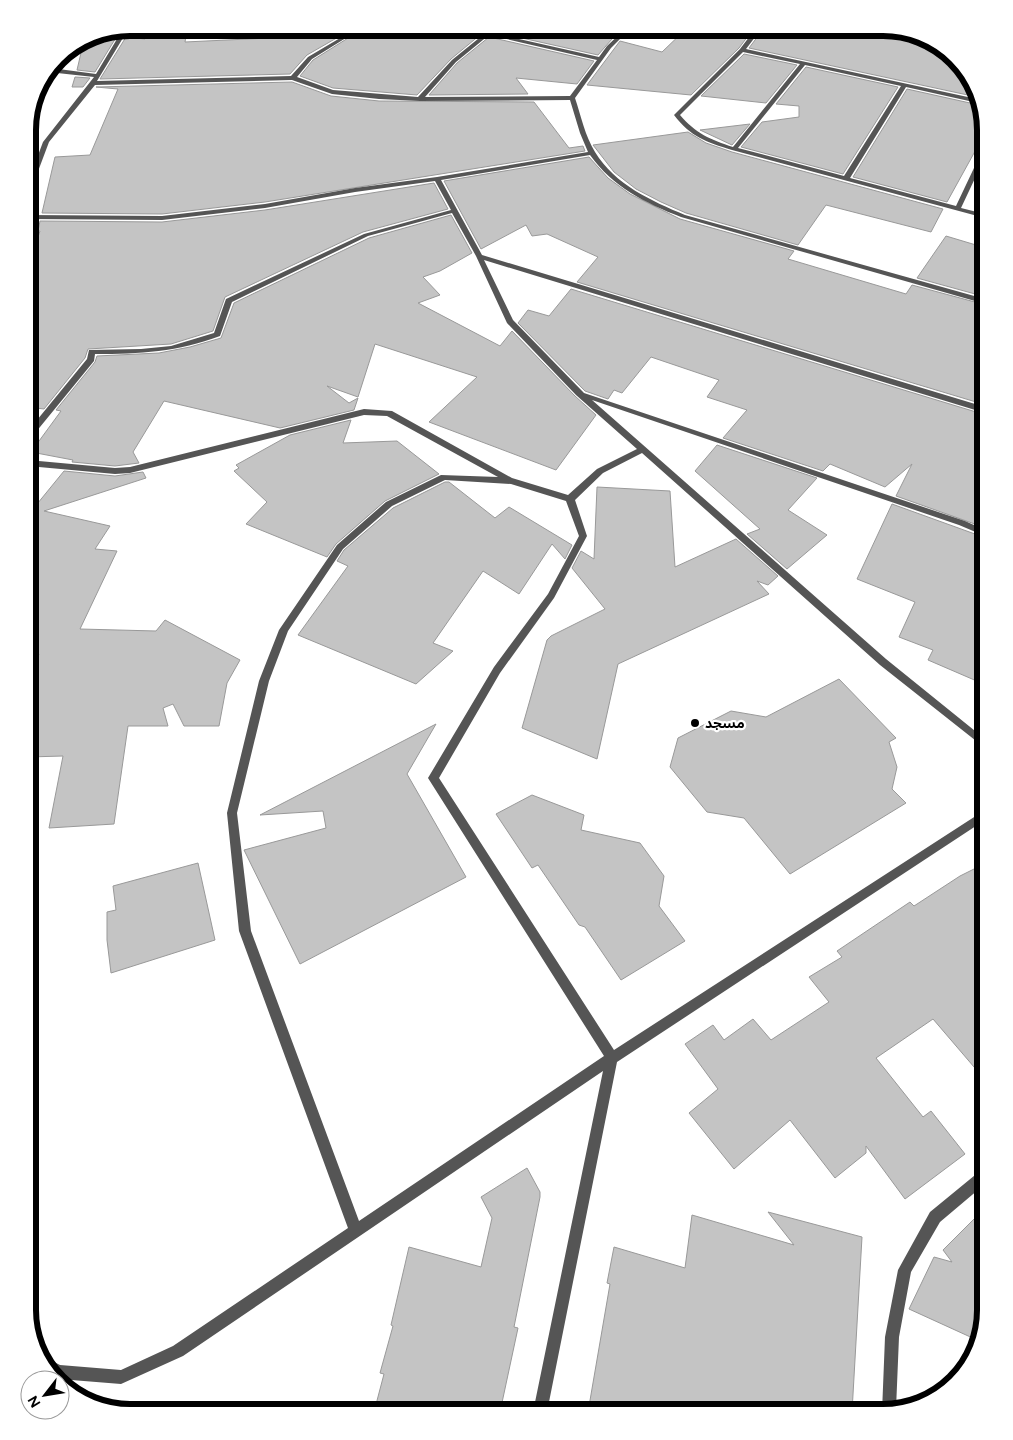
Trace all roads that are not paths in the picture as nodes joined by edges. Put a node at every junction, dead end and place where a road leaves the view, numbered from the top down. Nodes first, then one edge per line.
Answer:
1 (347, 36) edge
2 (484, 36) edge
3 (501, 36) edge
4 (622, 36) edge
5 (753, 36) edge
6 (121, 37) edge
7 (742, 50) junction
8 (601, 59) junction
9 (803, 64) junction
10 (58, 71) edge
11 (98, 76) junction
12 (293, 78) junction
13 (93, 84) junction
14 (905, 85) junction
15 (572, 98) junction
16 (420, 99) junction
17 (972, 101) edge
18 (734, 148) junction
19 (592, 153) junction
20 (36, 169) edge
21 (977, 169) edge
22 (437, 179) junction
23 (846, 179) junction
24 (958, 208) junction
25 (454, 211) junction
26 (977, 213) edge
27 (36, 217) edge
28 (479, 256) junction
29 (977, 298) edge
30 (579, 393) junction
31 (977, 407) edge
32 (36, 426) edge
33 (641, 450) junction
34 (36, 465) edge
35 (511, 481) junction
36 (570, 499) junction
37 (977, 529) edge
38 (977, 737) edge
39 (977, 821) edge
40 (612, 1058) junction
41 (977, 1183) edge
42 (356, 1232) junction
43 (61, 1372) edge
44 (889, 1403) edge
45 (542, 1404) edge

1 - 12 street
2 - 16 street
3 - 8 street
4 - 8 street
5 - 7 street
6 - 11 street
7 - 9 street
7 - 18 street
8 - 15 street
9 - 14 street
9 - 18 street
10 - 11 street
11 - 13 street
12 - 13 street
12 - 16 street
13 - 20 street
14 - 17 street
14 - 23 street
15 - 16 street
15 - 19 street
18 - 23 street
19 - 22 street
19 - 29 street
21 - 24 street
22 - 25 street
22 - 27 street
23 - 24 street
24 - 26 street
25 - 28 street
25 - 32 street
28 - 30 street
28 - 31 street
30 - 33 street
30 - 37 street
33 - 36 street
33 - 38 street
34 - 35 street
35 - 36 street
35 - 42 street
36 - 40 street
39 - 40 street
40 - 42 street
40 - 45 street
41 - 44 street
42 - 43 street

